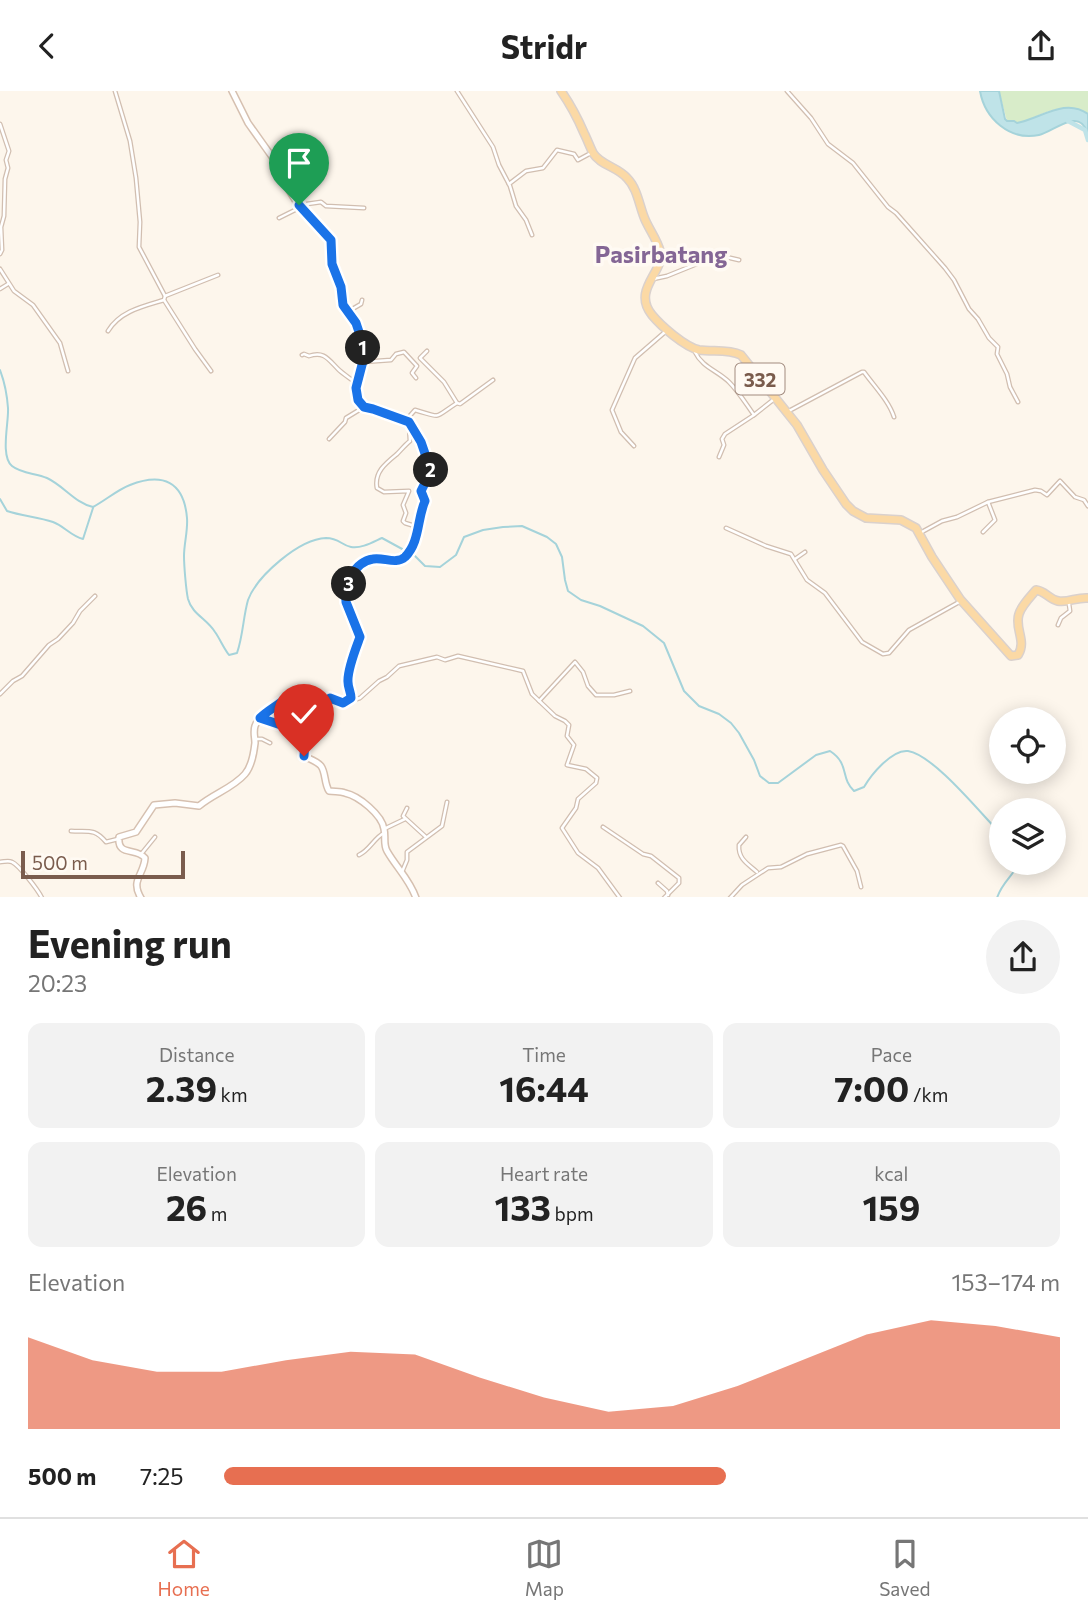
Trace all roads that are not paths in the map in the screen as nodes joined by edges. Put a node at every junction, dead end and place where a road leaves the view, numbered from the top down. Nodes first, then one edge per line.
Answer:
1 (115, 91) edge
2 (232, 91) edge
3 (457, 91) edge
4 (561, 91) edge
5 (786, 91) edge
6 (0, 124) edge
7 (299, 147) dead end
8 (592, 152) junction
9 (273, 159) junction
10 (509, 184) junction
11 (300, 208) junction
12 (364, 208) dead end
13 (279, 218) dead end
14 (532, 235) dead end
15 (0, 254) edge
16 (739, 260) dead end
17 (0, 269) edge
18 (218, 275) dead end
19 (650, 279) junction
20 (8, 284) junction
21 (0, 289) edge
22 (165, 298) junction
23 (362, 300) dead end
24 (347, 312) junction
25 (667, 330) junction
26 (108, 331) dead end
27 (693, 348) junction
28 (427, 351) dead end
29 (302, 355) dead end
30 (420, 358) junction
31 (412, 361) junction
32 (363, 362) junction
33 (68, 371) dead end
34 (211, 371) dead end
35 (416, 378) dead end
36 (494, 380) dead end
37 (356, 383) junction
38 (775, 397) junction
39 (1018, 402) dead end
40 (457, 404) junction
41 (364, 407) junction
42 (787, 412) junction
43 (754, 415) junction
44 (894, 417) dead end
45 (408, 421) junction
46 (329, 439) dead end
47 (634, 446) dead end
48 (719, 457) dead end
49 (988, 502) junction
50 (1088, 506) edge
51 (418, 527) junction
52 (726, 528) dead end
53 (983, 532) dead end
54 (920, 533) junction
55 (806, 552) dead end
56 (795, 559) junction
57 (95, 596) dead end
58 (1088, 598) edge
59 (961, 601) junction
60 (1068, 601) junction
61 (1058, 625) dead end
62 (630, 691) dead end
63 (0, 694) edge
64 (348, 701) junction
65 (539, 701) junction
66 (260, 718) junction
67 (255, 739) junction
68 (270, 743) dead end
69 (447, 802) dead end
70 (407, 808) dead end
71 (405, 819) junction
72 (603, 827) dead end
73 (71, 831) dead end
74 (384, 831) junction
75 (155, 837) dead end
76 (426, 837) junction
77 (746, 837) dead end
78 (118, 839) junction
79 (142, 853) junction
80 (359, 855) dead end
81 (0, 862) edge
82 (402, 873) junction
83 (758, 873) junction
84 (658, 883) dead end
85 (861, 887) dead end
86 (666, 896) edge
87 (42, 897) edge
88 (140, 897) edge
89 (416, 897) edge
90 (619, 897) edge
91 (731, 897) edge

1 - 22 street
2 - 9 street
3 - 10 street
4 - 8 main road
5 - 39 street
6 - 15 street
7 - 9 street
8 - 10 street
8 - 19 main road, 332
9 - 11 street
10 - 14 street
11 - 12 street
11 - 13 street
11 - 24 street
16 - 19 street
17 - 20 street
18 - 22 street
19 - 25 main road, 332
20 - 21 street
20 - 33 street
22 - 26 street
22 - 34 street
23 - 24 street
24 - 32 street
25 - 27 main road, 332
25 - 47 street
27 - 38 main road, 332
27 - 43 street
28 - 30 street
29 - 37 street
30 - 31 street
30 - 40 street
31 - 32 street
31 - 35 street
32 - 37 street
36 - 40 street
37 - 41 street
38 - 42 main road, 332
38 - 43 street
40 - 45 street
41 - 45 street
41 - 46 street
42 - 44 street
42 - 54 main road, 332
43 - 48 street
45 - 51 street
45 - 51 street
49 - 50 street
49 - 53 street
49 - 54 street
51 - 64 street
52 - 56 street
54 - 59 main road
55 - 56 street
56 - 59 street
57 - 63 street
58 - 60 main road
59 - 60 main road
60 - 61 street
62 - 65 street
64 - 65 street
64 - 66 street
65 - 90 street
66 - 67 street
66 - 74 street
67 - 68 street
67 - 78 street
69 - 76 street
70 - 71 street
71 - 74 street
71 - 76 street
72 - 86 street
73 - 78 street
74 - 80 street
74 - 82 street
75 - 79 street
76 - 82 street
77 - 83 street
78 - 79 street
79 - 88 street
81 - 87 street
82 - 89 street
83 - 85 street
83 - 91 street
84 - 86 street

